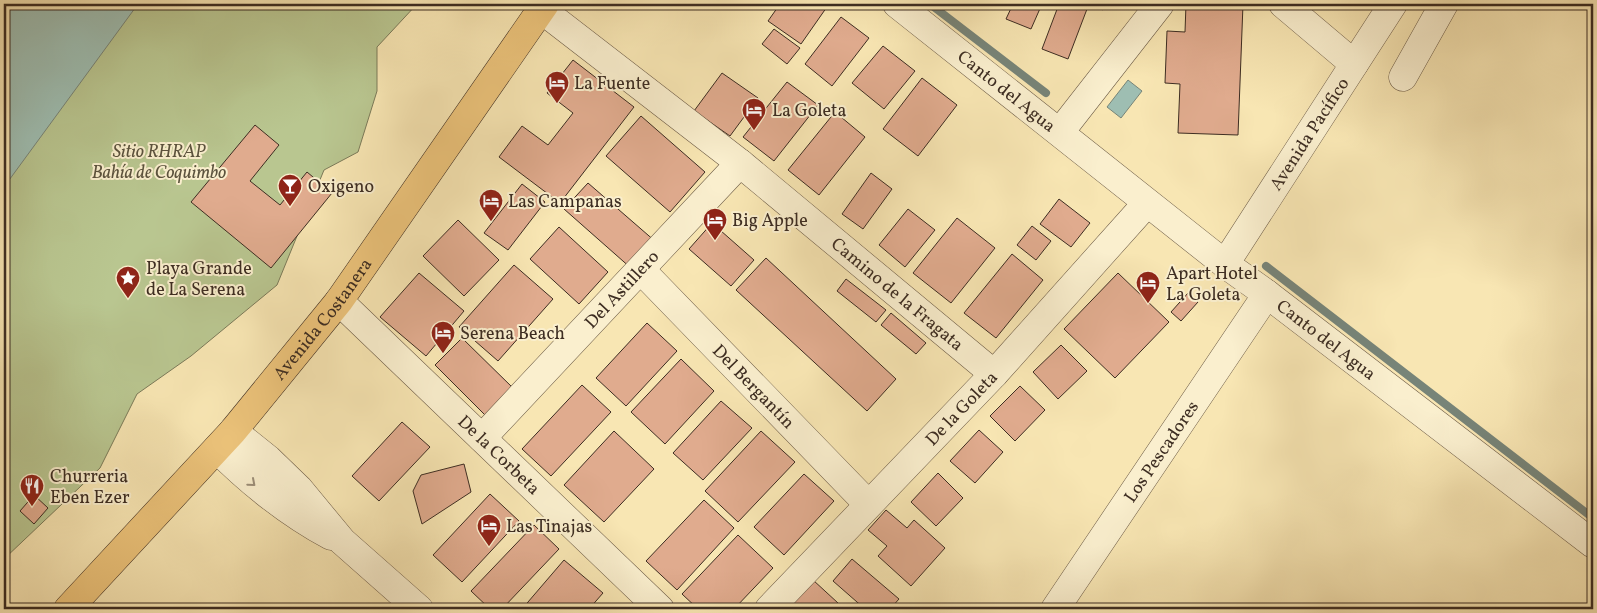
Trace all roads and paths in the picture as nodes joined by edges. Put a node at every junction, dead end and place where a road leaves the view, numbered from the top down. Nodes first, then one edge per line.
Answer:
1 (897, 4) edge
2 (1160, 4) edge
3 (1283, 4) edge
4 (1444, 4) edge
5 (1391, 5) edge
6 (543, 7) edge
7 (1354, 64) junction
8 (1403, 77) dead end
9 (1060, 132) junction
10 (740, 163) junction
11 (1147, 203) junction
12 (1225, 264) junction
13 (641, 270) junction
14 (1267, 294) junction
15 (338, 301) junction
16 (994, 374) junction
17 (482, 438) junction
18 (225, 440) junction
19 (868, 504) junction
20 (1593, 544) edge
21 (68, 609) edge
22 (420, 609) edge
23 (660, 609) edge
24 (768, 609) edge
25 (1055, 609) edge

1 - 9 street, Canto del Agua
2 - 9 street
3 - 7 street
4 - 8 street
5 - 7 street, Avenida Pacífico
6 - 10 street, Camino de la Fragata
6 - 15 main road, Avenida Costanera
7 - 12 street, Avenida Pacífico
9 - 11 street, Canto del Agua
10 - 13 street, Del Astillero
10 - 16 street, Camino de la Fragata
11 - 12 street, Canto del Agua
11 - 16 street, De la Goleta
12 - 14 street, Canto del Agua
13 - 17 street, Del Astillero
13 - 19 street, Del Bergantín
14 - 20 street, Canto del Agua
14 - 25 street, Los Pescadores
15 - 17 street, De la Corbeta
15 - 18 main road, Avenida Costanera
16 - 19 street, De la Goleta
17 - 23 street, De la Corbeta
18 - 21 main road, Avenida Costanera
18 - 22 street
19 - 24 street, De la Goleta

